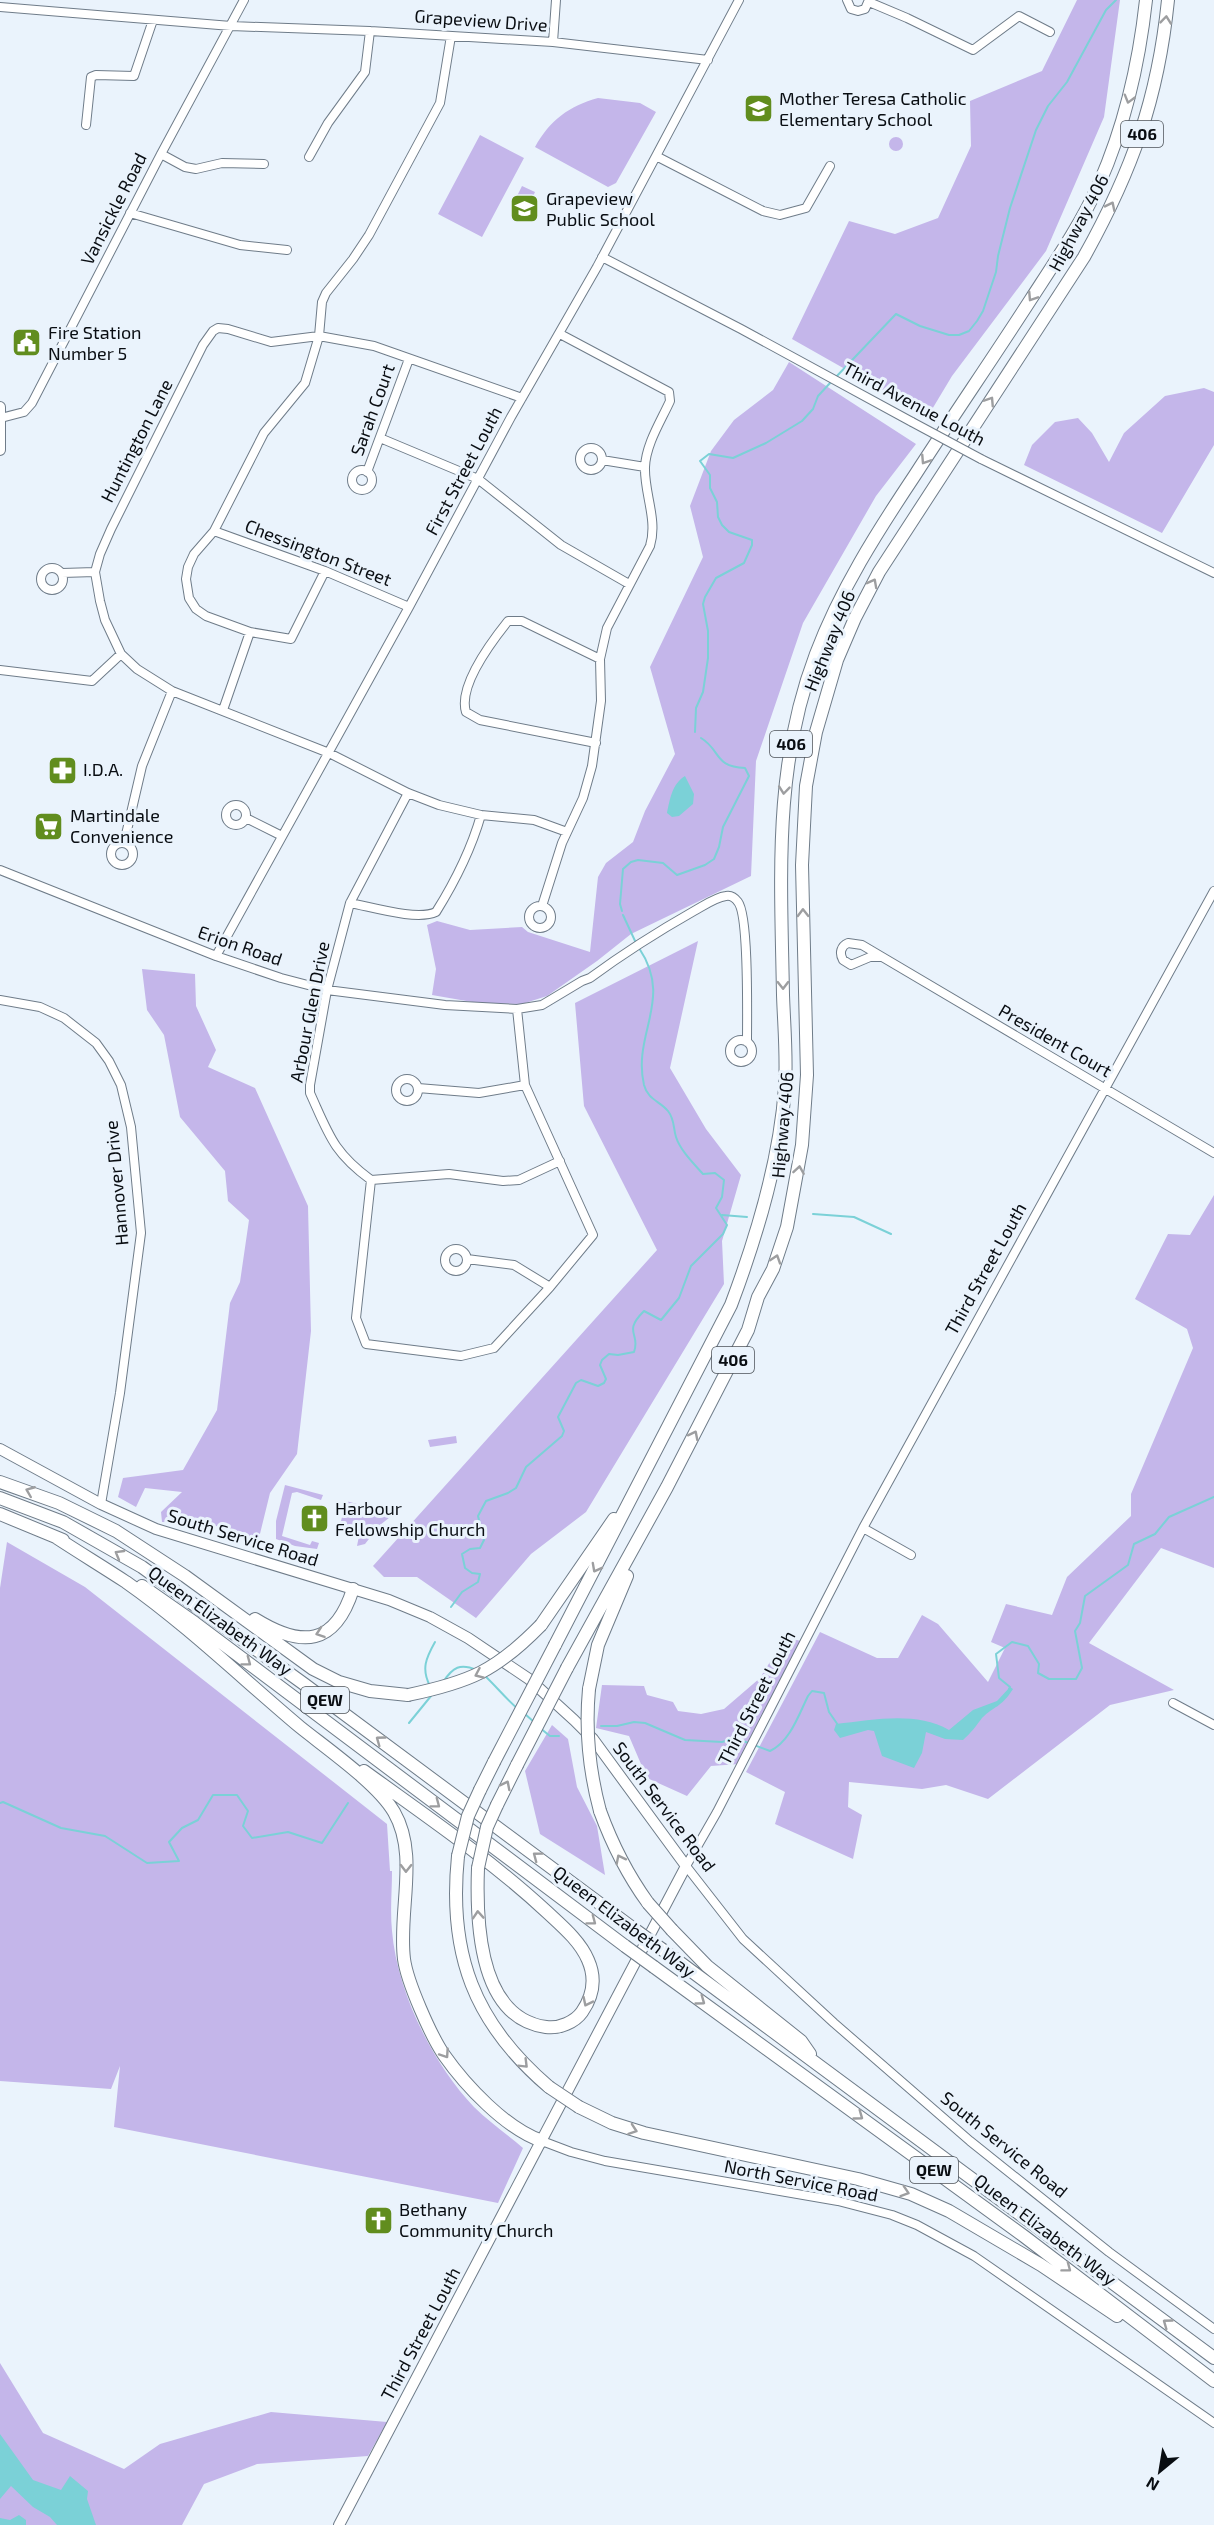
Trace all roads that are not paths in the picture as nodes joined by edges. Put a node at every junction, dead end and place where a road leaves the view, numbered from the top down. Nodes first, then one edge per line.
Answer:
1 (244, 0) edge
2 (556, 0) edge
3 (739, 0) edge
4 (847, 0) edge
5 (1146, 0) edge
6 (1168, 0) edge
7 (869, 1) edge
8 (0, 7) edge
9 (153, 20) junction
10 (231, 26) junction
11 (370, 31) junction
12 (1050, 32) dead end
13 (451, 36) junction
14 (553, 42) junction
15 (708, 60) junction
16 (86, 124) dead end
17 (161, 154) junction
18 (656, 156) junction
19 (309, 157) dead end
20 (264, 164) dead end
21 (830, 166) dead end
22 (130, 213) junction
23 (287, 250) dead end
24 (602, 257) junction
25 (560, 334) junction
26 (319, 336) junction
27 (409, 359) junction
28 (522, 398) junction
29 (0, 407) edge
30 (1, 418) edge
31 (380, 438) junction
32 (0, 450) edge
33 (602, 460) dead end
34 (645, 467) junction
35 (367, 472) dead end
36 (478, 479) junction
37 (214, 531) junction
38 (325, 571) junction
39 (95, 572) junction
40 (62, 573) dead end
41 (1214, 573) edge
42 (629, 584) junction
43 (410, 607) junction
44 (250, 632) junction
45 (121, 654) junction
46 (600, 659) junction
47 (0, 670) edge
48 (172, 691) junction
49 (222, 710) junction
50 (596, 743) junction
51 (329, 753) junction
52 (408, 793) junction
53 (481, 815) junction
54 (246, 818) dead end
55 (567, 832) junction
56 (282, 836) junction
57 (124, 843) dead end
58 (0, 870) edge
59 (1214, 891) edge
60 (350, 903) junction
61 (542, 906) dead end
62 (216, 956) junction
63 (880, 957) dead end
64 (327, 990) junction
65 (0, 1000) edge
66 (517, 1009) junction
67 (747, 1042) dead end
68 (525, 1085) junction
69 (418, 1088) dead end
70 (1104, 1088) junction
71 (1214, 1153) edge
72 (560, 1161) junction
73 (371, 1180) junction
74 (467, 1259) dead end
75 (550, 1287) junction
76 (661, 1441) junction
77 (0, 1449) edge
78 (0, 1482) edge
79 (667, 1487) junction
80 (0, 1498) edge
81 (101, 1504) junction
82 (0, 1514) edge
83 (863, 1528) junction
84 (57, 1538) junction
85 (911, 1555) dead end
86 (185, 1576) junction
87 (353, 1589) junction
88 (1173, 1703) dead end
89 (1214, 1725) edge
90 (301, 1728) junction
91 (686, 1866) junction
92 (818, 2065) junction
93 (542, 2141) junction
94 (1214, 2329) edge
95 (1214, 2358) edge
96 (1212, 2379) edge
97 (1214, 2423) edge
98 (339, 2525) edge

1 - 10 street, Vansickle Road
2 - 14 street
3 - 15 street, First Street Louth
4 - 7 street
5 -> 76 highway, Highway 406 / 406
79 -> 6 highway, Highway 406 / 406
7 - 12 street
8 - 9 street, Grapeview Drive
9 - 10 street, Grapeview Drive
9 - 16 street
10 - 11 street, Grapeview Drive
10 - 17 street, Vansickle Road
11 - 13 street, Grapeview Drive
11 - 19 street
13 - 14 street, Grapeview Drive
13 - 26 street
14 - 15 street, Grapeview Drive
15 - 18 street, First Street Louth
17 - 20 street
17 - 22 street, Vansickle Road
18 - 21 street
18 - 24 street, First Street Louth
22 - 23 street
22 - 30 street, Vansickle Road
24 - 25 street, First Street Louth
24 - 41 street, Third Avenue Louth, bridge
25 - 28 street, First Street Louth
25 - 34 street
26 - 27 street, Huntington Lane
26 - 37 street
26 - 39 street, Huntington Lane
27 - 28 street, Huntington Lane
27 - 31 street, Sarah Court
28 - 36 street, First Street Louth
29 - 30 main road
30 - 32 main road
31 - 35 street, Sarah Court
31 - 36 street
33 - 34 street
34 - 42 street
36 - 42 street
36 - 43 street, First Street Louth
37 - 38 street, Chessington Street
37 - 44 street
38 - 43 street, Chessington Street
38 - 44 street
39 - 40 street
39 - 45 street, Huntington Lane
42 - 46 street
43 - 51 street, First Street Louth
44 - 49 street
45 - 47 street
45 - 48 street, Huntington Lane
46 - 50 street
46 - 50 street
48 - 49 street, Huntington Lane
48 - 57 street
49 - 51 street, Huntington Lane
50 - 55 street
51 - 52 street, Huntington Lane
51 - 56 street, First Street Louth
52 - 53 street, Huntington Lane
52 - 60 street, Arbour Glen Drive
53 - 55 street, Huntington Lane
53 - 60 street
54 - 56 street
55 - 61 street
56 - 62 street, First Street Louth
58 - 62 street, Erion Road
59 - 70 street, Third Street Louth
60 - 64 street, Arbour Glen Drive
62 - 64 street, Erion Road
63 - 70 street, President Court
64 - 66 street, Erion Road
64 - 73 street, Arbour Glen Drive
65 - 81 street, Hannover Drive
66 - 67 street, Erion Road
66 - 68 street
68 - 69 street
68 - 72 street
70 - 71 street, President Court
70 - 83 street, Third Street Louth
72 - 73 street
72 - 75 street
73 - 75 street
74 - 75 street
76 -> 86 highway, bridge
76 -> 96 highway, bridge
77 - 81 main road, South Service Road
86 -> 78 highway
90 -> 79 highway, bridge
92 -> 79 highway, bridge
92 -> 80 highway, Queen Elizabeth Way / QEW, bridge
81 - 87 main road, South Service Road
82 - 84 highway, Queen Elizabeth Way / QEW
83 - 85 street
83 - 91 street, Third Street Louth
84 - 90 highway
84 -> 96 highway, Queen Elizabeth Way / QEW, bridge
87 -> 86 highway
87 - 91 main road, South Service Road
88 - 89 street
90 -> 93 highway
91 - 93 main road, Third Street Louth
91 - 94 street, South Service Road
95 -> 92 highway, Queen Elizabeth Way / QEW
93 - 97 street, North Service Road
93 - 98 main road, Third Street Louth

